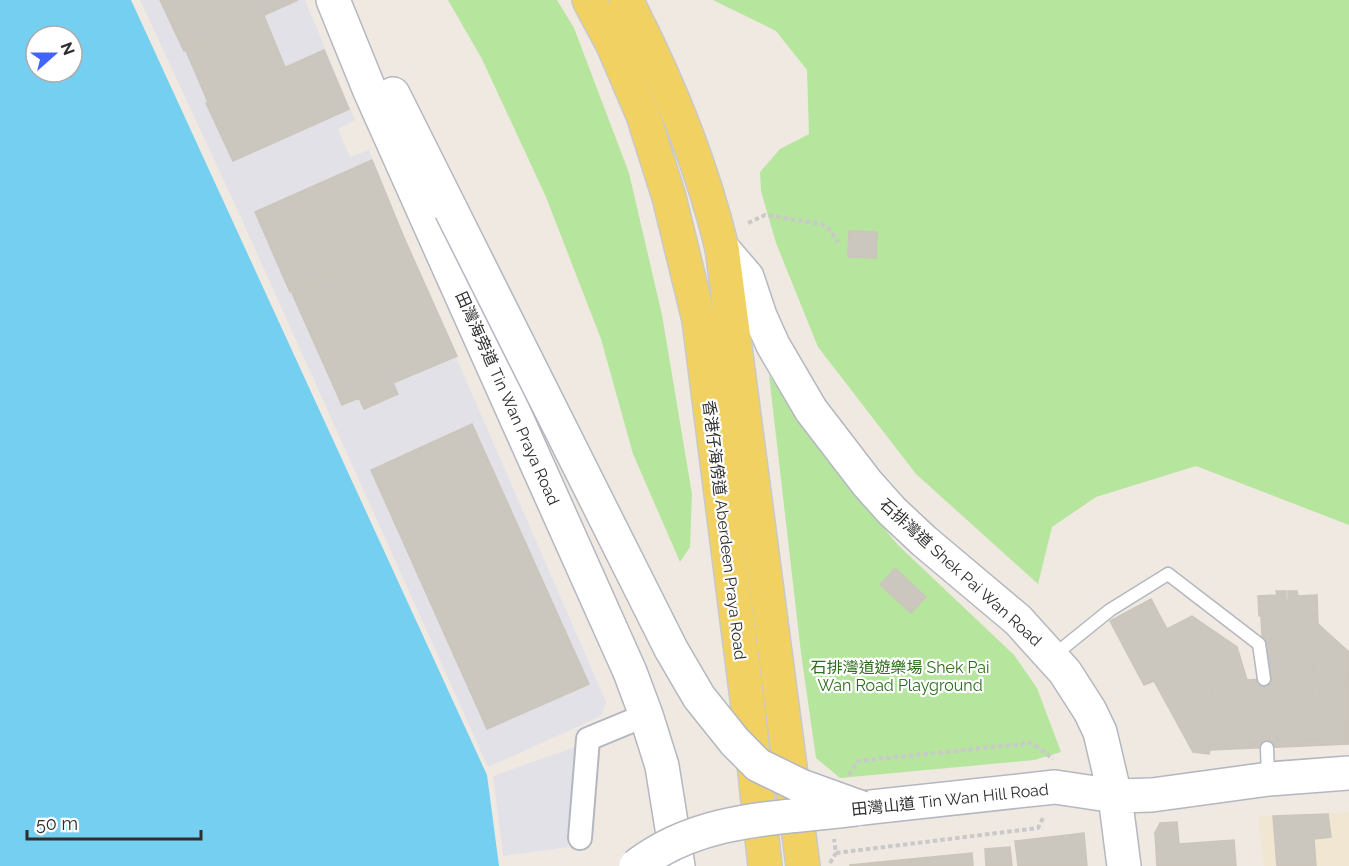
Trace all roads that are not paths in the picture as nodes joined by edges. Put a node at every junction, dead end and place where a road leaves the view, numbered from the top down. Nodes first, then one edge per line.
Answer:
1 (335, 0) edge
2 (589, 0) edge
3 (626, 0) edge
4 (722, 248) junction
5 (1052, 656) junction
6 (1264, 679) dead end
7 (646, 716) junction
8 (1349, 773) edge
9 (1115, 796) junction
10 (862, 808) junction
11 (580, 838) dead end
12 (636, 866) edge
13 (678, 866) edge
14 (765, 866) edge
15 (803, 866) edge
16 (1124, 866) edge

1 - 7 main road, 田灣海旁道 Tin Wan Praya Road
1 - 10 main road, bridge
2 - 14 main road, 香港仔海傍道 Aberdeen Praya Road
3 - 4 main road, 石排灣道 Shek Pai Wan Road
4 - 5 main road, 石排灣道 Shek Pai Wan Road
4 - 15 main road, 香港仔海傍道 Aberdeen Praya Road
5 - 6 lane
5 - 9 main road, 石排灣道 Shek Pai Wan Road
7 - 11 street
7 - 13 main road, 田灣海旁道 Tin Wan Praya Road
8 - 9 main road, 田灣山道 Tin Wan Hill Road
9 - 10 main road, 田灣山道 Tin Wan Hill Road
9 - 16 main road, 石排灣道 Shek Pai Wan Road
10 - 12 main road, 田灣山道 Tin Wan Hill Road, bridge

